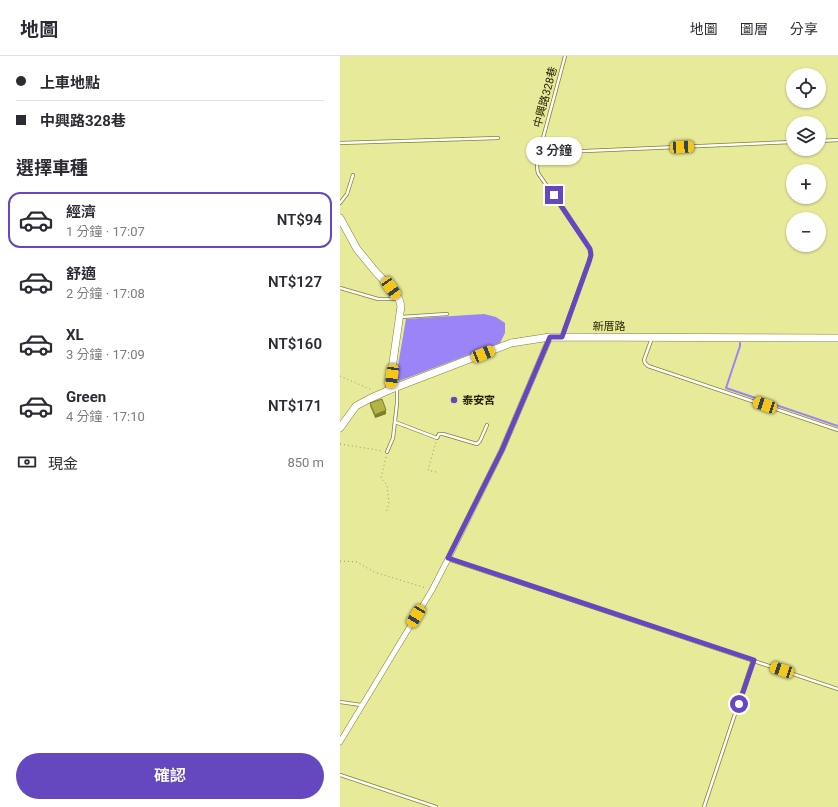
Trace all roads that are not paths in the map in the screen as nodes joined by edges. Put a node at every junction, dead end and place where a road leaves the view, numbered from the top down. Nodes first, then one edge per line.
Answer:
1 (566, 56) edge
2 (498, 138) dead end
3 (838, 140) edge
4 (826, 141) edge
5 (786, 142) edge
6 (340, 143) edge
7 (538, 153) junction
8 (353, 175) dead end
9 (340, 203) edge
10 (340, 218) edge
11 (340, 288) edge
12 (399, 299) junction
13 (447, 314) dead end
14 (400, 317) junction
15 (550, 337) junction
16 (562, 337) junction
17 (652, 337) junction
18 (838, 338) edge
19 (397, 388) junction
20 (389, 390) junction
21 (395, 422) junction
22 (487, 425) dead end
23 (340, 428) edge
24 (838, 430) edge
25 (387, 452) road end
26 (448, 558) junction
27 (754, 660) junction
28 (838, 689) edge
29 (340, 702) edge
30 (362, 705) junction
31 (340, 742) edge
32 (340, 775) edge
33 (436, 807) edge
34 (704, 807) edge

1 - 7 lane, 中興路328巷
2 - 6 lane
3 - 4 lane
5 - 7 lane
7 - 16 lane, 中興路328巷
8 - 9 lane
10 - 12 street
11 - 12 lane
12 - 14 street
13 - 14 lane
14 - 20 street
15 - 16 street, 新厝路
15 - 19 street, 新厝路
15 - 26 street
16 - 17 street, 新厝路
17 - 18 street, 新厝路
17 - 24 lane
19 - 20 street, 新厝路
19 - 21 lane
20 - 23 street, 新厝路
21 - 22 lane
21 - 25 lane
26 - 27 lane
26 - 30 street
27 - 28 lane
27 - 34 lane
29 - 30 lane
30 - 31 street
32 - 33 lane

